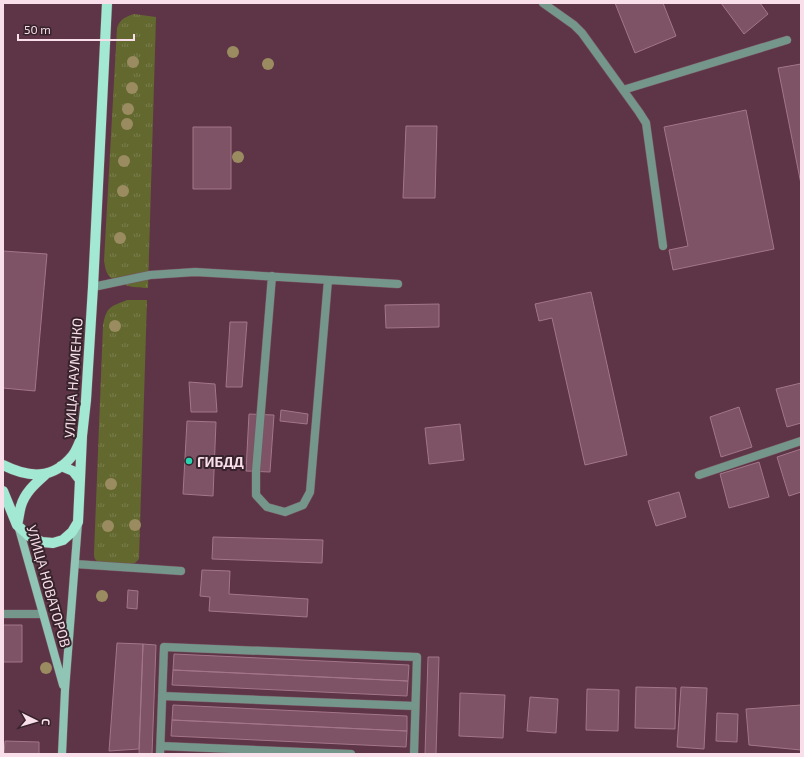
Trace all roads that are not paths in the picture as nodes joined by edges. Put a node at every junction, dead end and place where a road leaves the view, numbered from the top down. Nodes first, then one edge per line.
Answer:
1 (106, 3) edge
2 (543, 3) edge
3 (787, 40) dead end
4 (623, 90) junction
5 (663, 246) dead end
6 (272, 276) junction
7 (328, 280) junction
8 (398, 284) dead end
9 (93, 287) junction
10 (82, 436) junction
11 (801, 442) edge
12 (3, 466) edge
13 (61, 466) junction
14 (46, 474) junction
15 (699, 475) dead end
16 (80, 480) junction
17 (3, 491) edge
18 (78, 522) junction
19 (17, 525) junction
20 (74, 564) junction
21 (181, 571) dead end
22 (3, 614) edge
23 (43, 614) junction
24 (65, 690) junction
25 (162, 696) junction
26 (415, 706) junction
27 (160, 750) edge
28 (62, 754) edge
29 (351, 754) edge
30 (414, 754) edge

1 - 9 main road, УЛИЦА НАУМЕНКО
2 - 4 street
3 - 4 street
4 - 5 street
6 - 7 street
6 - 7 street
6 - 9 street
7 - 8 street
9 - 10 main road, УЛИЦА НАУМЕНКО
10 - 13 main road
10 - 16 main road, УЛИЦА НАУМЕНКО
11 - 15 street
12 - 14 main road
13 - 14 main road
13 - 16 main road
14 - 19 main road
16 - 18 main road, УЛИЦА НАУМЕНКО
17 - 19 main road, УЛИЦА НОВАТОРОВ
18 - 19 main road
18 - 20 main road, УЛИЦА НАУМЕНКО
19 - 23 main road, УЛИЦА НОВАТОРОВ
20 - 21 street
20 - 24 main road, УЛИЦА НАУМЕНКО
22 - 23 street
23 - 24 main road, УЛИЦА НОВАТОРОВ
24 - 28 main road, УЛИЦА НАУМЕНКО
25 - 26 street
25 - 26 street
25 - 27 street
26 - 30 street
27 - 29 street

